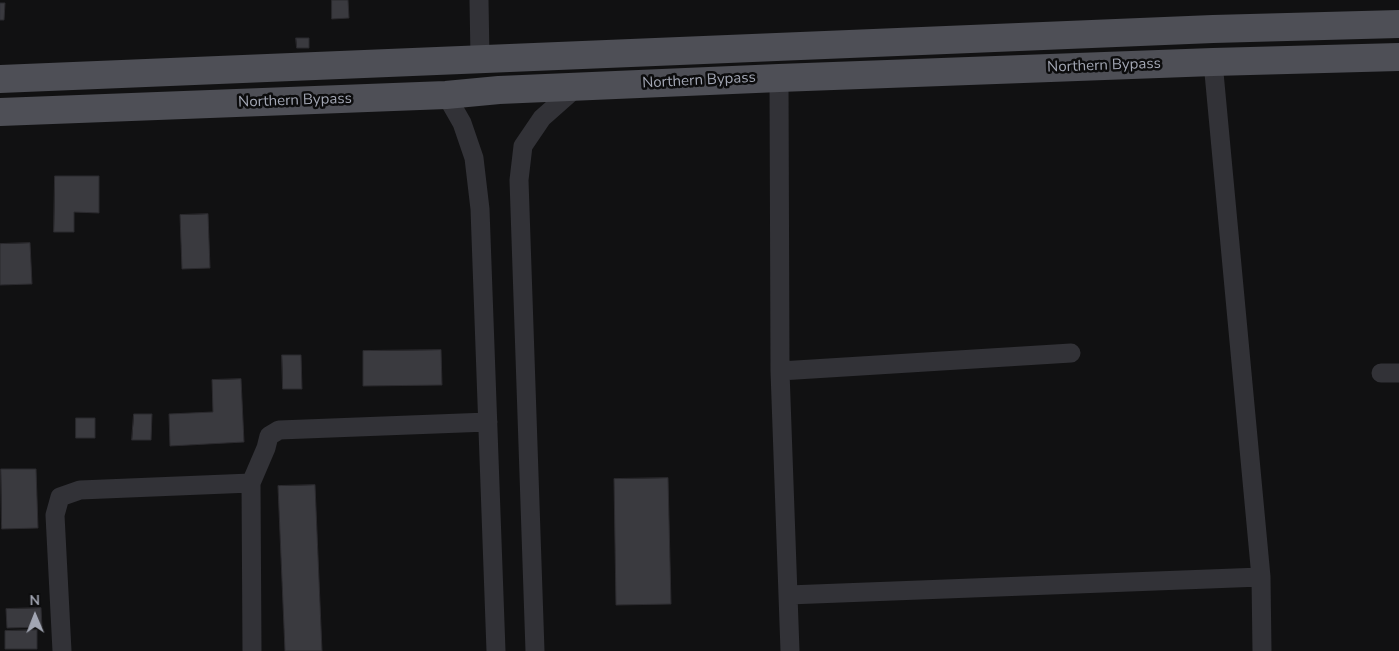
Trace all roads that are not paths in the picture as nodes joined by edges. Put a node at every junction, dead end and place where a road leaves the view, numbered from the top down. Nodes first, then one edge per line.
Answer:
1 (479, 0) edge
2 (1399, 24) edge
3 (906, 42) junction
4 (1399, 57) edge
5 (480, 58) junction
6 (1213, 62) junction
7 (907, 73) junction
8 (56, 77) junction
9 (779, 78) junction
10 (0, 79) edge
11 (577, 87) junction
12 (446, 95) junction
13 (56, 110) junction
14 (0, 112) edge
15 (1071, 353) dead end
16 (780, 370) junction
17 (488, 422) junction
18 (251, 483) junction
19 (1260, 577) junction
20 (788, 595) junction
21 (62, 651) edge
22 (252, 651) edge
23 (496, 651) edge
24 (535, 651) edge
25 (790, 651) edge
26 (1262, 651) edge

1 - 5 street
2 - 3 main road, Northern Bypass
3 - 5 main road, Northern Bypass
3 - 7 main road
4 - 6 main road, Northern Bypass
5 - 8 main road, Northern Bypass
6 - 7 main road, Northern Bypass
6 - 19 street
7 - 9 main road, Northern Bypass
8 - 10 main road, Northern Bypass
8 - 13 main road
9 - 11 main road, Northern Bypass
9 - 16 street
11 - 12 main road, Northern Bypass
11 - 24 street
12 - 13 main road, Northern Bypass
12 - 17 street
13 - 14 main road, Northern Bypass
15 - 16 street
16 - 20 street
17 - 18 street
17 - 23 street
18 - 21 street
18 - 22 street
19 - 20 street
19 - 26 street
20 - 25 street

